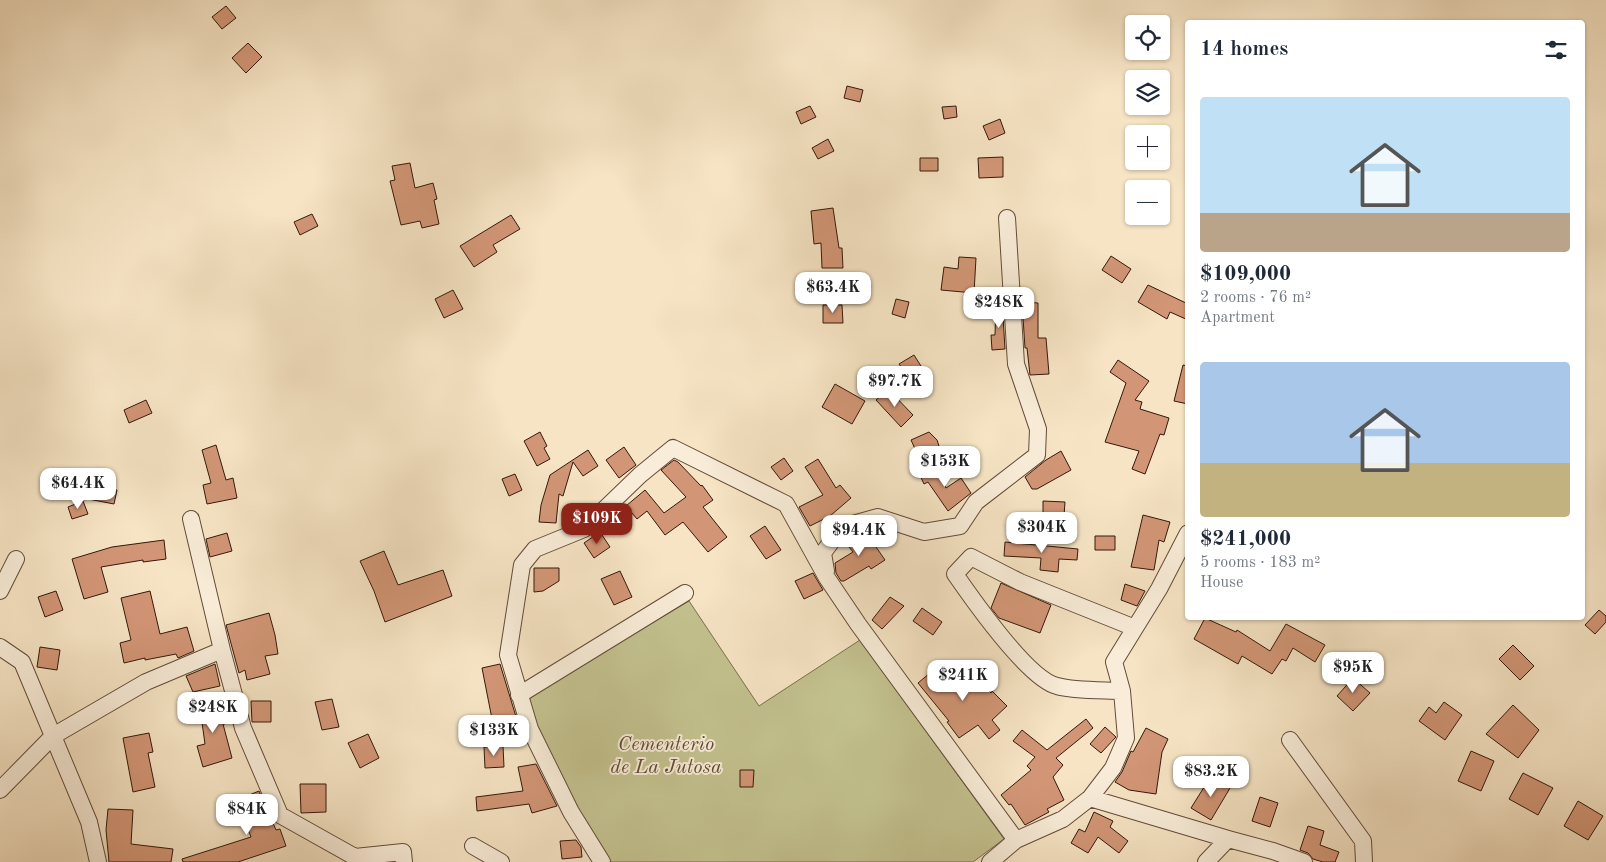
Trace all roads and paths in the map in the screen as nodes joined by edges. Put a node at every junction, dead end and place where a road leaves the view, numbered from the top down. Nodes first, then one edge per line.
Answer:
1 (1007, 218) dead end
2 (191, 520) dead end
3 (1185, 539) edge
4 (16, 559) dead end
5 (827, 578) junction
6 (0, 591) edge
7 (685, 594) dead end
8 (1135, 628) junction
9 (0, 647) edge
10 (222, 650) junction
11 (1122, 691) junction
12 (519, 695) junction
13 (53, 736) junction
14 (1290, 740) dead end
15 (0, 790) edge
16 (1090, 798) junction
17 (1228, 839) junction
18 (1016, 840) junction
19 (473, 846) dead end
20 (98, 862) edge
21 (404, 862) edge
22 (500, 862) edge
23 (602, 862) edge
24 (990, 862) edge
25 (1206, 862) edge
26 (1304, 862) edge
27 (1364, 862) edge

1 - 5 street
2 - 10 street
3 - 8 street
4 - 6 street
5 - 12 street
5 - 18 street
7 - 12 street
8 - 11 street
8 - 11 street
9 - 13 street
10 - 13 street
10 - 21 street
11 - 16 street
12 - 23 street
13 - 15 street
13 - 20 street
14 - 27 street
16 - 17 street
16 - 18 street
17 - 25 street
17 - 26 street
18 - 24 street
19 - 22 street

